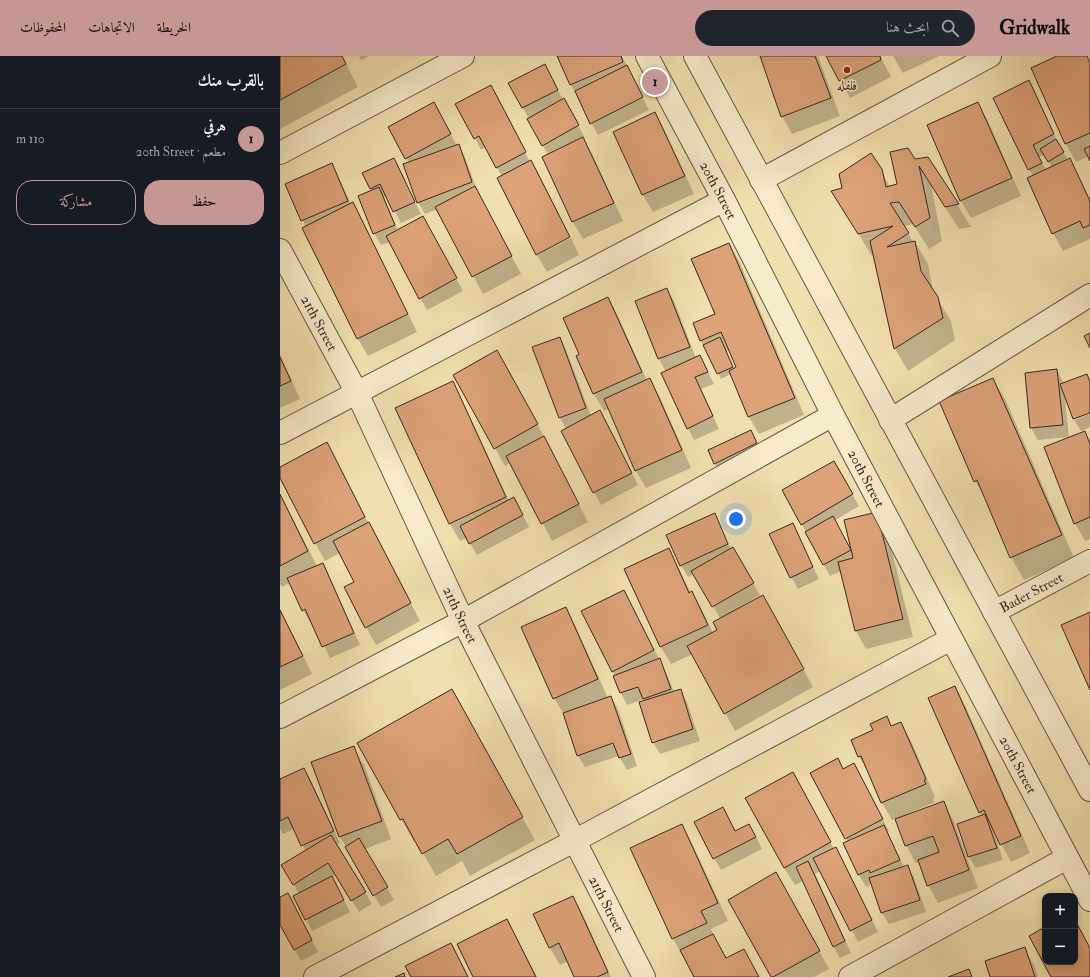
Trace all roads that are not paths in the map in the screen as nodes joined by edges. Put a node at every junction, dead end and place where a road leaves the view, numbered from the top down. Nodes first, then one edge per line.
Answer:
1 (463, 56) edge
2 (647, 56) edge
3 (695, 56) edge
4 (990, 56) edge
5 (280, 153) edge
6 (761, 180) junction
7 (724, 200) junction
8 (280, 250) edge
9 (1090, 295) edge
10 (357, 393) junction
11 (833, 415) junction
12 (890, 420) junction
13 (280, 433) edge
14 (1090, 561) edge
15 (994, 612) junction
16 (463, 621) junction
17 (951, 639) junction
18 (280, 717) edge
19 (1090, 790) edge
20 (574, 841) junction
21 (1067, 858) junction
22 (1090, 900) edge
23 (315, 977) edge
24 (644, 977) edge
25 (850, 977) edge

1 - 5 street
2 - 7 street, 20th Street
3 - 6 street
4 - 6 street
6 - 12 street
7 - 10 street
7 - 11 street, 20th Street
8 - 10 street, 21th Street
9 - 12 street
10 - 13 street
10 - 16 street, 21th Street
11 - 16 street
11 - 17 street, 20th Street
12 - 15 street
14 - 15 street, Bader Street
15 - 19 street
16 - 18 street
16 - 20 street, 21th Street
17 - 20 street
17 - 21 street, 20th Street
20 - 23 street
20 - 24 street, 21th Street
21 - 22 street, 20th Street
21 - 25 street

